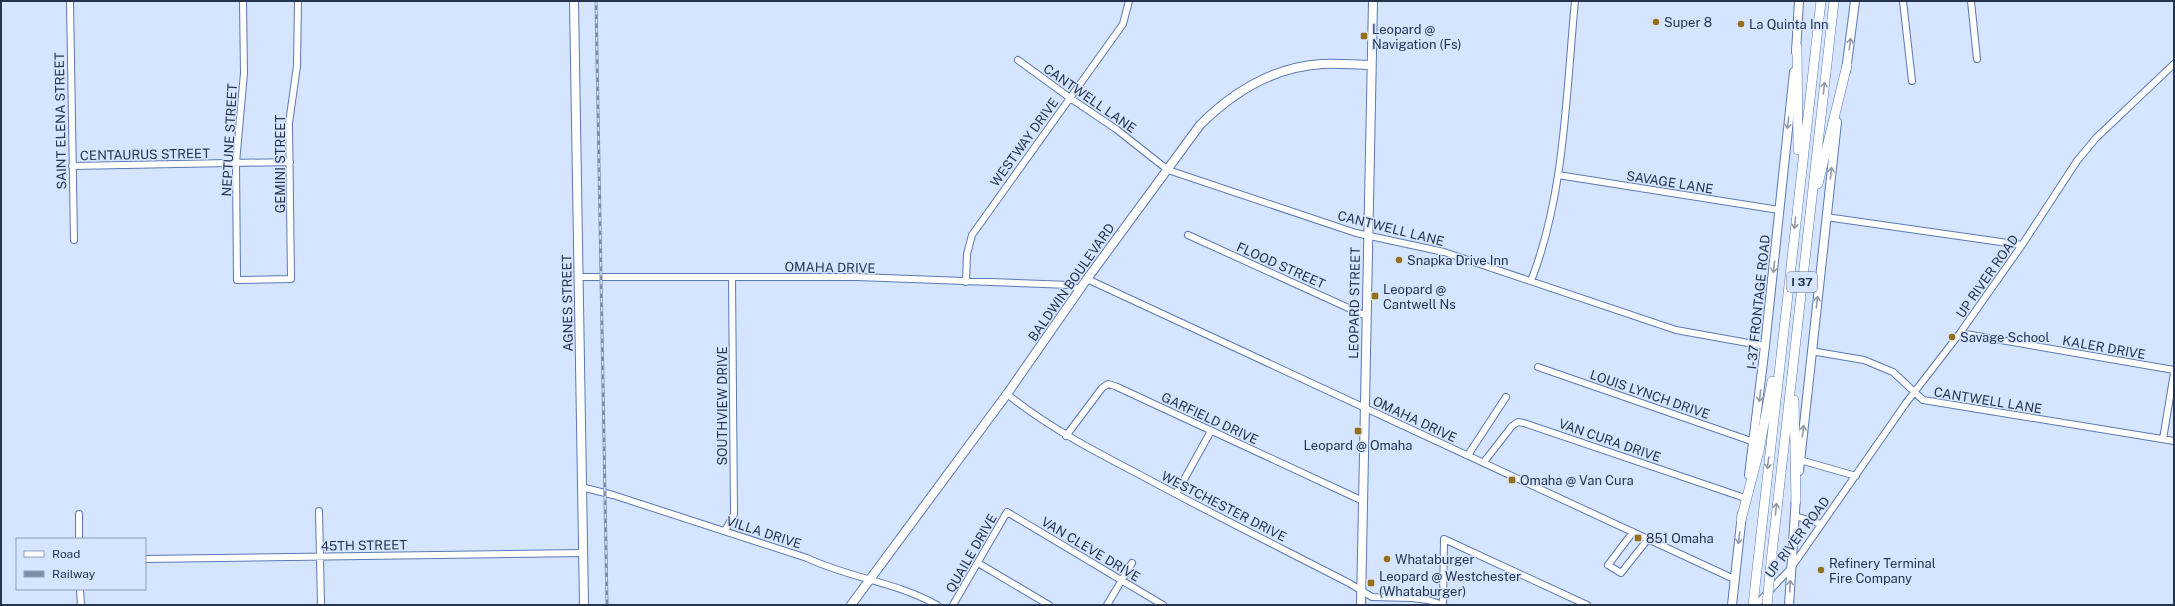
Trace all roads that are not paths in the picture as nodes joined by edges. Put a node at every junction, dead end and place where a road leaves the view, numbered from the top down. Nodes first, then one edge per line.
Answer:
1 (70, 1) edge
2 (243, 1) edge
3 (298, 1) edge
4 (574, 1) edge
5 (1129, 1) edge
6 (1373, 1) edge
7 (1575, 1) edge
8 (1799, 1) edge
9 (1821, 1) edge
10 (1834, 1) edge
11 (1855, 1) edge
12 (1903, 1) edge
13 (1971, 1) edge
14 (1797, 47) junction
15 (1977, 59) dead end
16 (1018, 60) dead end
17 (2174, 64) edge
18 (1371, 65) junction
19 (1847, 65) junction
20 (1912, 81) dead end
21 (1070, 98) junction
22 (290, 162) junction
23 (236, 163) junction
24 (72, 166) junction
25 (1168, 170) junction
26 (1558, 176) junction
27 (1799, 184) junction
28 (1779, 210) junction
29 (1826, 218) junction
30 (1809, 223) junction
31 (1188, 235) dead end
32 (1367, 236) junction
33 (74, 240) dead end
34 (2022, 245) junction
35 (578, 277) junction
36 (732, 277) junction
37 (1087, 279) junction
38 (237, 280) joint
39 (1531, 281) junction
40 (966, 282) junction
41 (1080, 290) junction
42 (1787, 299) junction
43 (1366, 316) junction
44 (1796, 333) junction
45 (1960, 333) junction
46 (1765, 346) junction
47 (1812, 351) junction
48 (1538, 367) dead end
49 (2174, 370) edge
50 (2174, 373) edge
51 (1914, 392) junction
52 (1007, 394) junction
53 (1506, 397) dead end
54 (1364, 408) junction
55 (1211, 430) junction
56 (1066, 436) junction
57 (2163, 439) junction
58 (2174, 441) edge
59 (1754, 442) junction
60 (1468, 455) junction
61 (1800, 460) junction
62 (1484, 462) junction
63 (1856, 476) junction
64 (581, 487) junction
65 (1176, 494) junction
66 (1745, 498) junction
67 (1363, 501) junction
68 (1796, 501) junction
69 (319, 511) dead end
70 (1008, 512) joint
71 (79, 514) dead end
72 (1795, 516) junction
73 (1741, 520) junction
74 (1821, 524) junction
75 (725, 531) junction
76 (1633, 532) junction
77 (79, 538) edge
78 (1648, 539) junction
79 (583, 553) junction
80 (321, 556) junction
81 (146, 560) edge
82 (978, 563) junction
83 (1132, 563) dead end
84 (1791, 568) junction
85 (870, 579) junction
86 (1734, 579) junction
87 (1122, 580) junction
88 (80, 590) edge
89 (1361, 591) junction
90 (80, 605) edge
91 (321, 605) edge
92 (584, 605) edge
93 (851, 605) edge
94 (937, 605) edge
95 (953, 605) edge
96 (1049, 605) edge
97 (1107, 605) edge
98 (1163, 605) edge
99 (1361, 605) edge
100 (1443, 605) edge
101 (1587, 605) edge
102 (1732, 605) edge
103 (1755, 605) edge
104 (1767, 605) edge
105 (1789, 605) edge

1 - 24 street, SAINT ELENA STREET
2 - 23 street, NEPTUNE STREET
3 - 22 street, GEMINI STREET
4 - 35 main road, AGNES STREET
5 - 21 street, WESTWAY DRIVE
6 - 18 main road, LEOPARD STREET
7 - 26 street
8 - 14 main road, I-37 FRONTAGE ROAD
9 - 27 highway, I 37
30 -> 10 highway, I 37
19 -> 11 main road
12 - 20 street
13 - 15 street
14 - 27 highway
14 -> 28 main road, I-37 FRONTAGE ROAD
16 - 21 street, CANTWELL LANE
17 - 34 street, UP RIVER ROAD
18 - 25 main road, BALDWIN BOULEVARD
18 - 32 main road, LEOPARD STREET
29 -> 19 main road
19 - 30 highway
21 - 25 street, CANTWELL LANE
21 - 40 street, WESTWAY DRIVE
22 - 23 street, CENTAURUS STREET
22 - 38 street, GEMINI STREET
23 - 24 street, CENTAURUS STREET
23 - 38 street, NEPTUNE STREET
24 - 33 street, SAINT ELENA STREET
25 - 32 street, CANTWELL LANE
25 - 37 main road, BALDWIN BOULEVARD
26 - 28 street, SAVAGE LANE
26 - 39 street
27 -> 42 highway, I 37
28 -> 46 main road, I-37 FRONTAGE ROAD
29 - 34 street
47 -> 29 main road
30 - 44 highway, I 37
31 - 43 street, FLOOD STREET
32 - 39 street, CANTWELL LANE
32 - 43 main road, LEOPARD STREET
34 - 45 street, UP RIVER ROAD
35 - 36 street, OMAHA DRIVE
35 - 64 main road, AGNES STREET
36 - 40 street, OMAHA DRIVE
36 - 75 street, SOUTHVIEW DRIVE
37 - 41 main road, BALDWIN BOULEVARD
37 - 54 street, OMAHA DRIVE
39 - 46 street, CANTWELL LANE
40 - 41 street, OMAHA DRIVE
41 - 52 main road, BALDWIN BOULEVARD
42 - 73 highway
42 -> 103 highway, I 37
43 - 54 main road, LEOPARD STREET
44 - 68 highway
104 -> 44 highway, I 37, bridge
45 - 49 street, KALER DRIVE
45 - 51 street, UP RIVER ROAD
46 -> 59 main road, I-37 FRONTAGE ROAD
47 - 51 street, CANTWELL LANE
61 -> 47 main road
48 - 59 street, LOUIS LYNCH DRIVE
50 - 57 street
51 - 57 street, CANTWELL LANE
51 - 63 street, UP RIVER ROAD
52 - 56 street, WESTCHESTER DRIVE
52 - 85 main road, BALDWIN BOULEVARD
53 - 60 street
54 - 60 street, OMAHA DRIVE
54 - 67 main road, LEOPARD STREET
55 - 56 street, GARFIELD DRIVE
55 - 65 street
55 - 67 street, GARFIELD DRIVE
56 - 65 street, WESTCHESTER DRIVE
57 - 58 street, CANTWELL LANE
59 - 66 main road, I-37 FRONTAGE ROAD
60 - 62 street, OMAHA DRIVE
61 - 63 street
61 - 68 main road
62 - 66 street, VAN CURA DRIVE
62 - 76 street, OMAHA DRIVE
63 - 74 street, UP RIVER ROAD
64 - 75 street, VILLA DRIVE
64 - 79 main road, AGNES STREET
65 - 89 street, WESTCHESTER DRIVE
66 - 73 main road, I-37 FRONTAGE ROAD
67 - 89 main road, LEOPARD STREET
68 - 72 main road
69 - 80 street
70 - 82 street, QUAILE DRIVE
70 - 87 street, VAN CLEVE DRIVE
71 - 77 street
72 - 74 street
72 - 84 main road
73 -> 86 main road, I-37 FRONTAGE ROAD
74 - 84 street, UP RIVER ROAD
75 - 85 street, VILLA DRIVE
76 - 78 street, OMAHA DRIVE
76 - 78 street
78 - 86 street, OMAHA DRIVE
79 - 80 street, 45TH STREET
79 - 92 main road, AGNES STREET
80 - 81 street, 45TH STREET
80 - 91 street
82 - 95 street, QUAILE DRIVE
82 - 96 street
83 - 87 street
84 - 103 street, UP RIVER ROAD
105 -> 84 main road
85 - 93 main road, BALDWIN BOULEVARD
85 - 94 street, VILLA DRIVE
86 - 102 main road, I-37 FRONTAGE ROAD
87 - 97 street
87 - 98 street, VAN CLEVE DRIVE
88 - 90 street
89 - 99 main road, LEOPARD STREET
89 - 100 street, WESTCHESTER DRIVE
100 - 101 street

